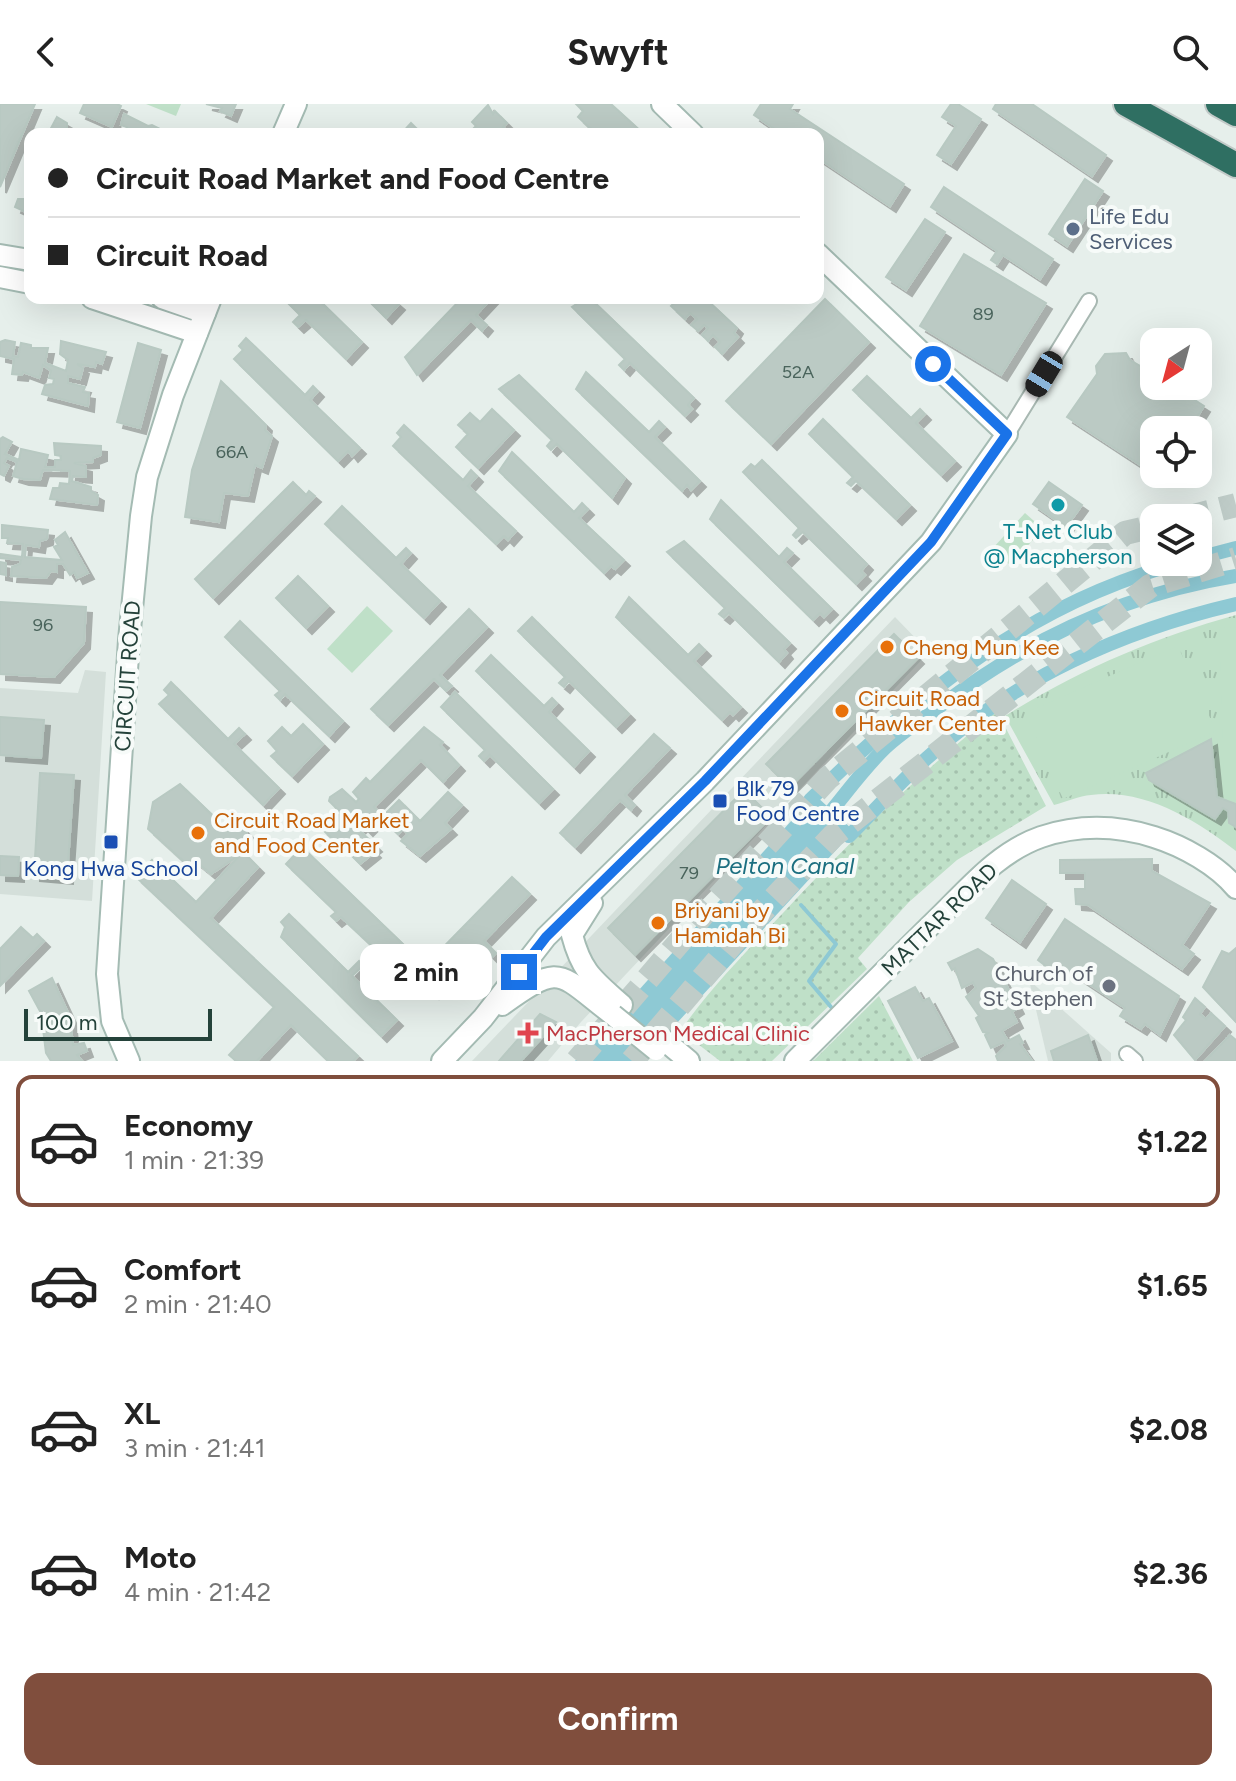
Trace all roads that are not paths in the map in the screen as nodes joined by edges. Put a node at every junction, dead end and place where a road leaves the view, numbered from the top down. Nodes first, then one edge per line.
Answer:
1 (296, 104) edge
2 (662, 104) edge
3 (1126, 104) edge
4 (1218, 104) edge
5 (1236, 114) edge
6 (286, 128) edge
7 (687, 128) edge
8 (1236, 165) edge
9 (0, 255) edge
10 (24, 259) edge
11 (824, 260) edge
12 (0, 277) edge
13 (24, 282) edge
14 (1089, 301) dead end
15 (110, 304) edge
16 (208, 305) edge
17 (197, 333) junction
18 (1007, 434) junction
19 (610, 877) junction
20 (1236, 888) edge
21 (617, 1010) junction
22 (483, 1018) junction
23 (663, 1050) edge
24 (129, 1061) edge
25 (442, 1061) edge
26 (689, 1061) edge
27 (795, 1061) edge

1 - 6 street
2 - 7 street
3 - 8 highway
4 - 5 highway
9 - 10 street
11 - 18 street
12 - 13 street
14 - 18 street
15 - 17 street
16 - 17 street, CIRCUIT ROAD
17 - 24 street, CIRCUIT ROAD
18 - 19 street
19 - 21 street
19 - 22 street
20 - 27 street, MATTAR ROAD
21 - 22 street
21 - 23 street
22 - 25 street
23 - 26 street

